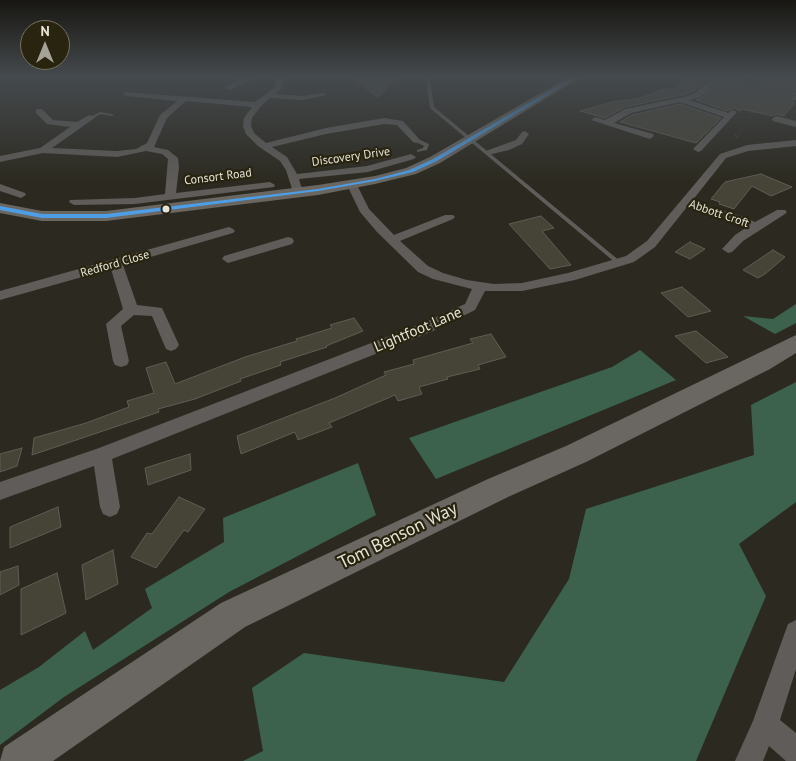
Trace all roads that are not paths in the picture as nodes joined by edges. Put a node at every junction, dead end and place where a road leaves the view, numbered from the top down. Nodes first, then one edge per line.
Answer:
1 (38, 111) dead end
2 (169, 112) edge
3 (252, 112) edge
4 (438, 112) edge
5 (518, 112) edge
6 (629, 112) edge
7 (722, 112) edge
8 (112, 114) dead end
9 (731, 114) joint
10 (92, 117) joint
11 (776, 119) dead end
12 (595, 120) dead end
13 (607, 123) junction
14 (796, 124) edge
15 (78, 125) junction
16 (526, 134) dead end
17 (650, 136) dead end
18 (472, 139) junction
19 (416, 140) joint
20 (796, 143) edge
21 (266, 146) junction
22 (147, 148) junction
23 (698, 148) dead end
24 (43, 150) junction
25 (488, 152) junction
26 (415, 154) joint
27 (0, 159) edge
28 (270, 184) dead end
29 (295, 185) junction
30 (352, 185) junction
31 (0, 187) edge
32 (21, 195) dead end
33 (170, 197) junction
34 (74, 202) dead end
35 (684, 202) junction
36 (0, 208) edge
37 (781, 212) dead end
38 (449, 217) dead end
39 (755, 227) junction
40 (234, 239) junction
41 (392, 240) junction
42 (288, 241) dead end
43 (728, 248) dead end
44 (228, 259) dead end
45 (116, 263) junction
46 (618, 263) junction
47 (480, 286) junction
48 (0, 296) edge
49 (131, 310) junction
50 (795, 344) edge
51 (171, 345) dead end
52 (121, 361) dead end
53 (102, 455) junction
54 (0, 491) edge
55 (110, 506) dead end
56 (796, 632) edge
57 (765, 725) junction
58 (796, 750) edge
59 (18, 761) edge
60 (749, 761) edge

1 - 15 street
2 - 22 street
3 - 21 street, Discovery Drive
4 - 18 lane
5 - 18 main road
6 - 13 street
7 - 9 street
8 - 10 lane
9 - 23 street
10 - 15 street
11 - 14 street
12 - 13 street
13 - 17 street
15 - 24 street
16 - 25 street
18 - 25 lane
18 - 30 main road
19 - 21 street
19 - 26 lane
20 - 35 street
21 - 29 street, Discovery Drive
22 - 24 street
22 - 33 street, Consort Road
24 - 27 street
25 - 46 lane
26 - 29 street, Discovery Drive
28 - 33 street, Consort Road
29 - 30 main road
29 - 36 main road
30 - 41 street
31 - 32 street
33 - 34 street, Consort Road
35 - 39 street, Abbott Croft
35 - 46 street
37 - 39 street, Abbott Croft
38 - 41 street
39 - 43 street, Abbott Croft
40 - 42 street, Redford Close
40 - 44 street, Redford Close
40 - 45 street, Redford Close
41 - 47 street
45 - 48 street, Redford Close
45 - 49 street
46 - 47 street
47 - 53 street, Lightfoot Lane
49 - 51 street
49 - 52 street
50 - 59 main road, Tom Benson Way
53 - 54 street, Lightfoot Lane
53 - 55 street
56 - 57 street
57 - 58 street
57 - 60 street

